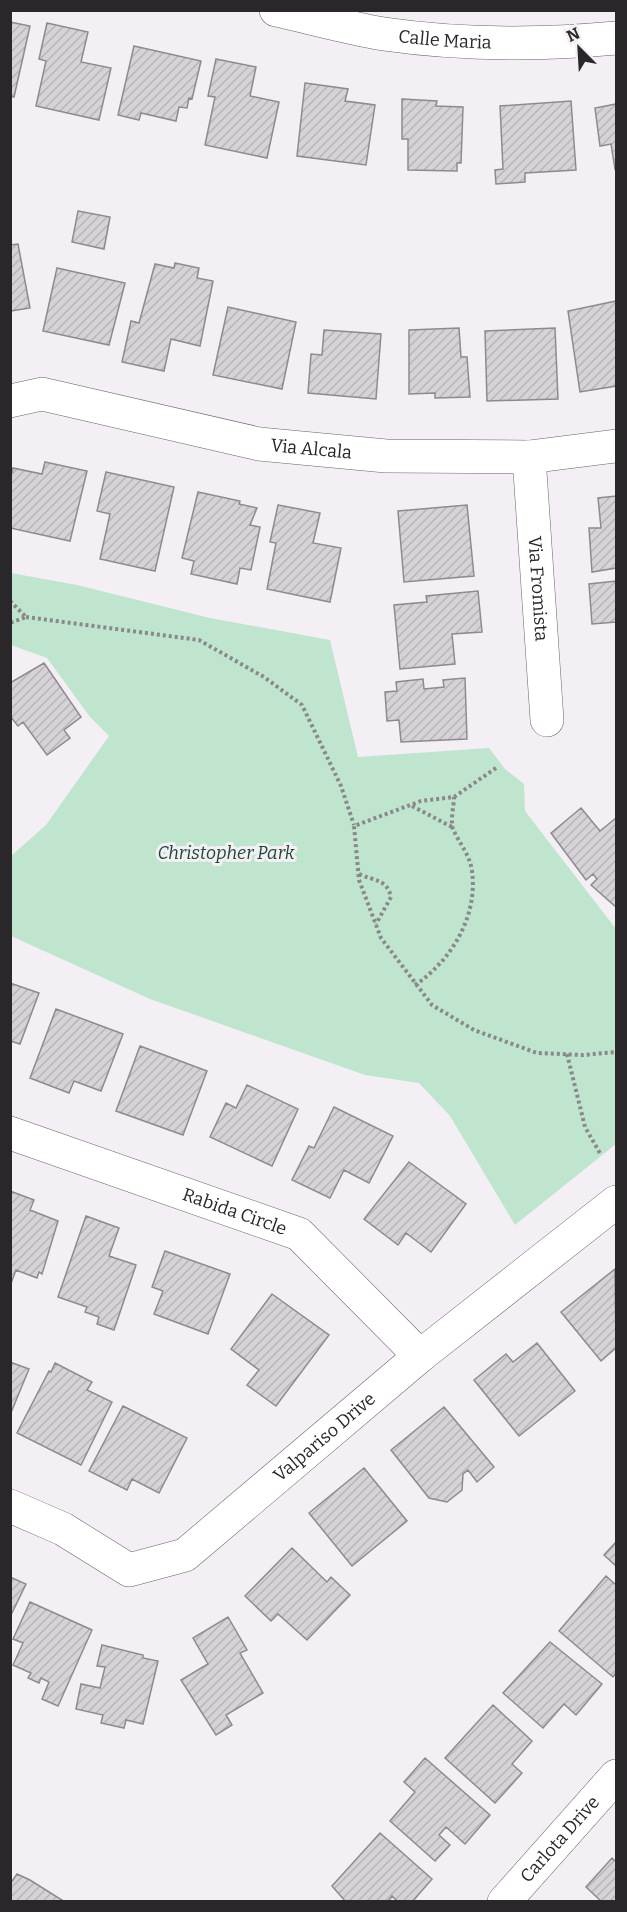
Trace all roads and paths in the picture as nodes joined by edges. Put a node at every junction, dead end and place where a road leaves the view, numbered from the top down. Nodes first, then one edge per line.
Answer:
1 (276, 10) edge
2 (616, 39) edge
3 (10, 401) edge
4 (616, 446) edge
5 (529, 457) junction
6 (10, 601) edge
7 (26, 617) junction
8 (10, 623) edge
9 (548, 720) dead end
10 (496, 768) dead end
11 (454, 797) junction
12 (411, 805) junction
13 (354, 826) junction
14 (452, 827) junction
15 (359, 874) junction
16 (376, 925) junction
17 (415, 985) junction
18 (616, 1052) edge
19 (567, 1054) junction
20 (10, 1133) edge
21 (601, 1155) dead end
22 (616, 1202) edge
23 (420, 1356) junction
24 (10, 1506) edge
25 (616, 1776) edge
26 (504, 1902) edge

1 - 2 street, Calle Maria
3 - 5 street, Via Alcala
4 - 5 street, Via Alcala
5 - 9 street, Via Fromista
6 - 7 path
7 - 8 path
7 - 13 path
10 - 11 path
11 - 12 path
11 - 14 path
12 - 13 path
12 - 14 path
13 - 15 path
14 - 17 path
15 - 16 path
15 - 16 path
16 - 17 path
17 - 19 path
18 - 19 path
19 - 21 path
20 - 23 street, Rabida Circle
22 - 23 street, Valpariso Drive
23 - 24 street, Valpariso Drive
25 - 26 street, Carlota Drive

